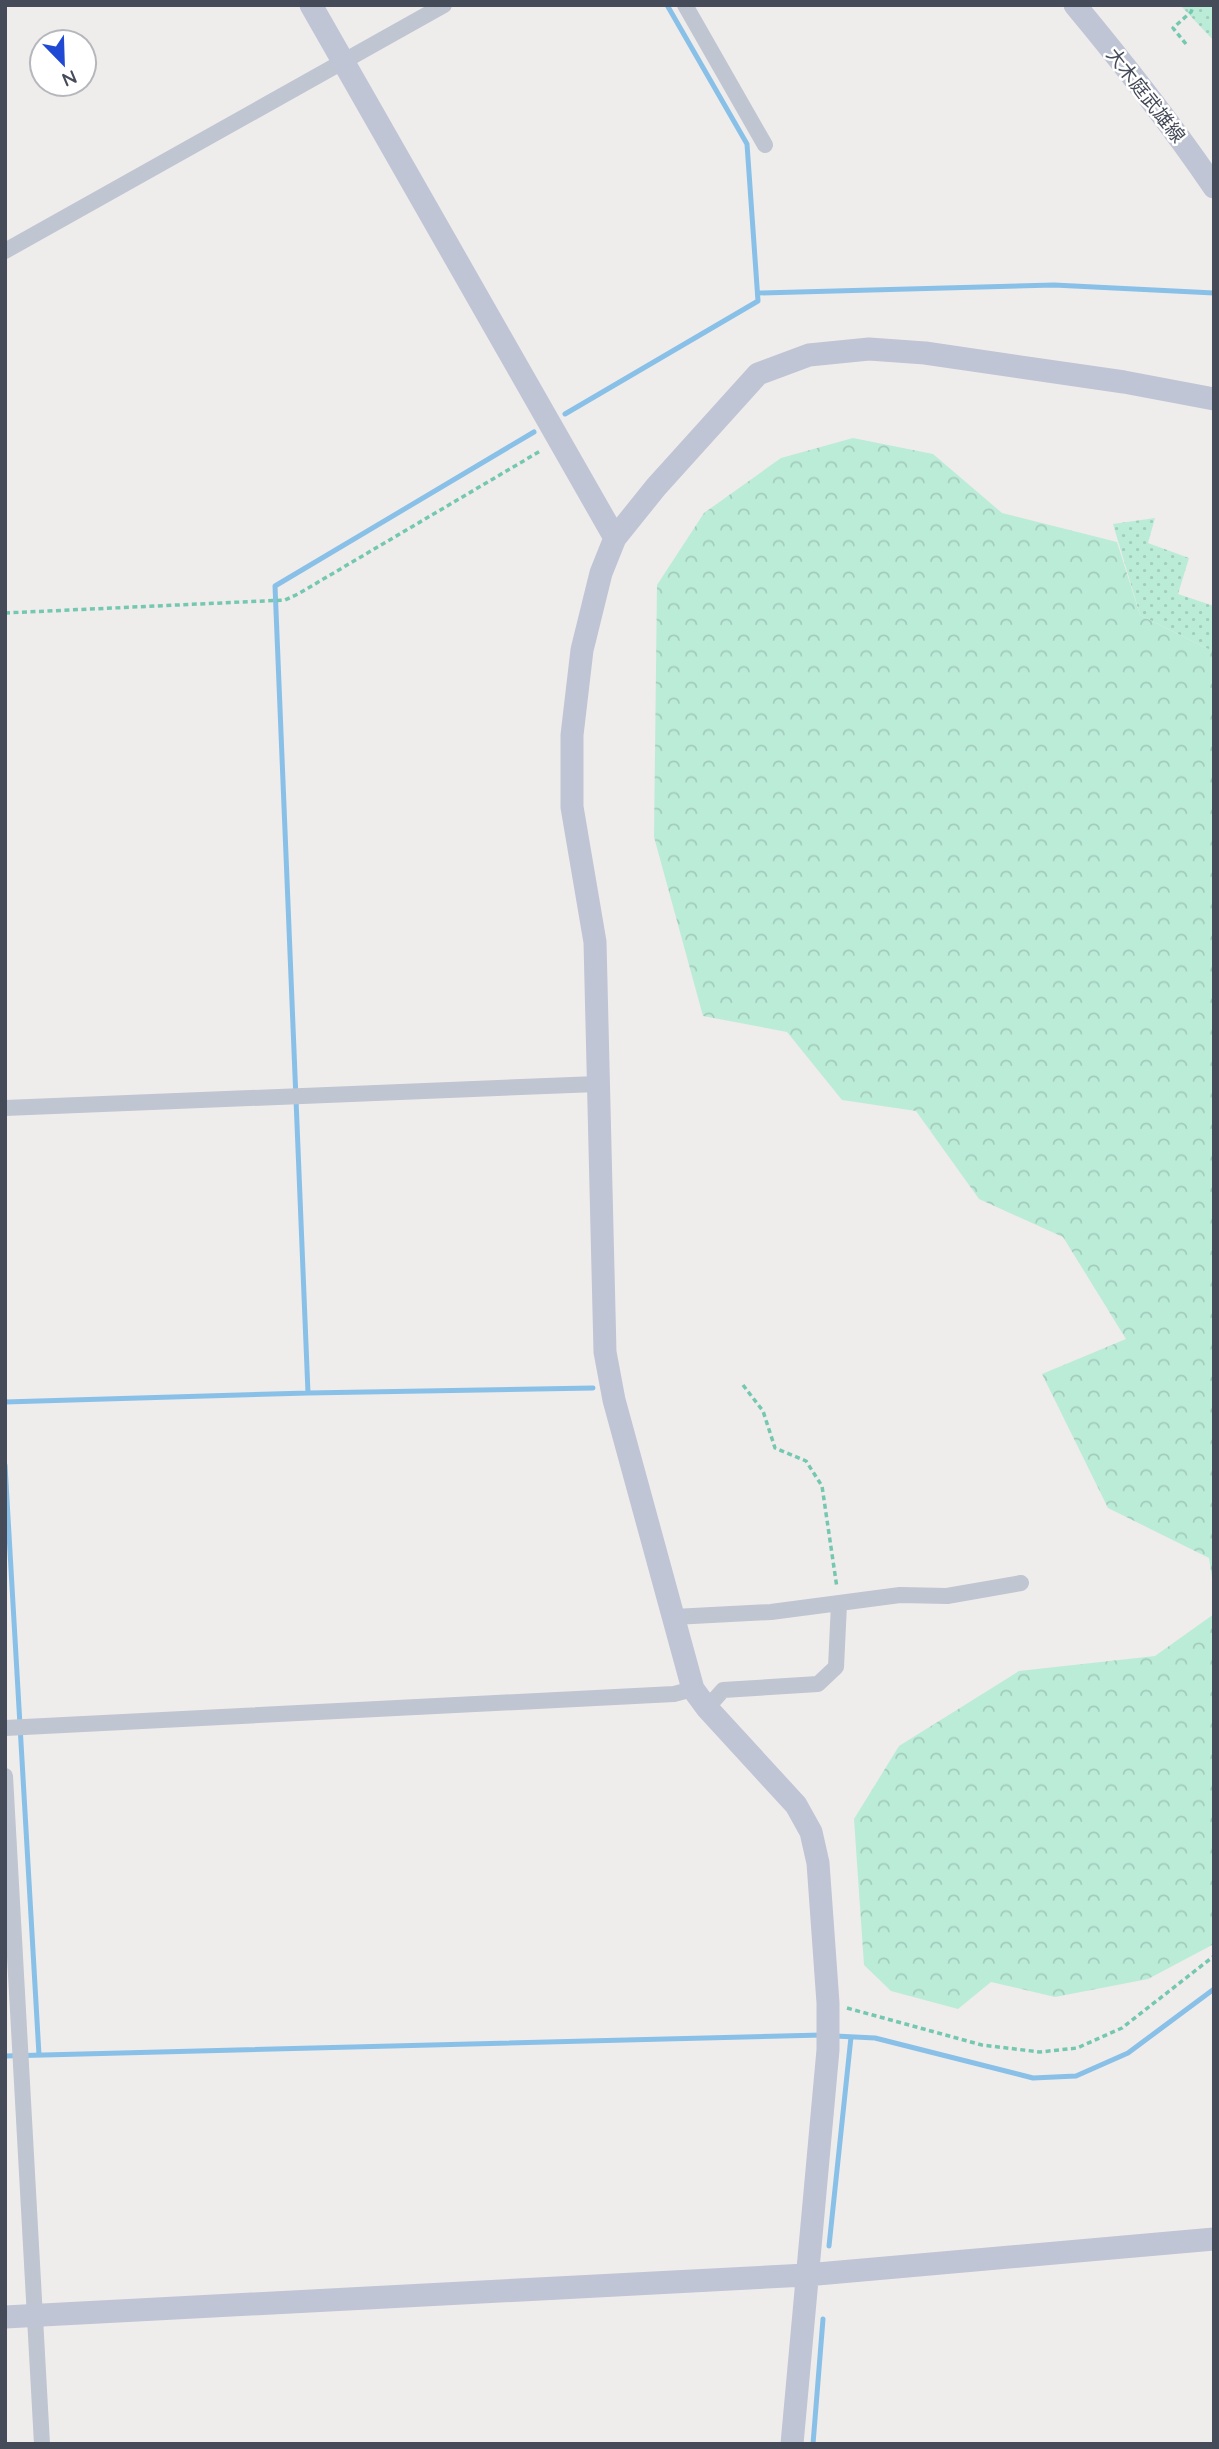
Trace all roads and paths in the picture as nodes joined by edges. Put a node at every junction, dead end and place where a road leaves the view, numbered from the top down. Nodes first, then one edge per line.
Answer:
1 (311, 5) edge
2 (444, 5) edge
3 (685, 5) edge
4 (1075, 5) edge
5 (1194, 5) edge
6 (1186, 44) dead end
7 (343, 61) junction
8 (765, 145) dead end
9 (1214, 187) edge
10 (5, 251) edge
11 (1214, 399) edge
12 (559, 440) junction
13 (615, 538) junction
14 (5, 613) edge
15 (597, 1084) junction
16 (5, 1108) edge
17 (743, 1385) dead end
18 (1021, 1583) dead end
19 (839, 1604) junction
20 (674, 1617) junction
21 (693, 1689) junction
22 (707, 1708) junction
23 (8, 1728) edge
24 (5, 1776) edge
25 (1214, 1956) edge
26 (828, 2012) junction
27 (1214, 2239) edge
28 (806, 2275) junction
29 (34, 2316) junction
30 (5, 2317) edge
31 (42, 2444) edge
32 (792, 2444) edge

1 - 7 street
2 - 7 street
3 - 8 street
4 - 9 street, 大木庭武雄線
5 - 6 path
7 - 10 street
7 - 12 street
11 - 13 street
12 - 13 street
12 - 14 path
13 - 15 street
15 - 16 street
15 - 20 street
17 - 19 path
18 - 19 street
19 - 20 street
19 - 22 street
20 - 21 street
21 - 22 street
21 - 23 street
22 - 26 street
24 - 29 street
25 - 26 path
26 - 28 street
27 - 28 street
28 - 29 street
28 - 32 street
29 - 30 street
29 - 31 street

